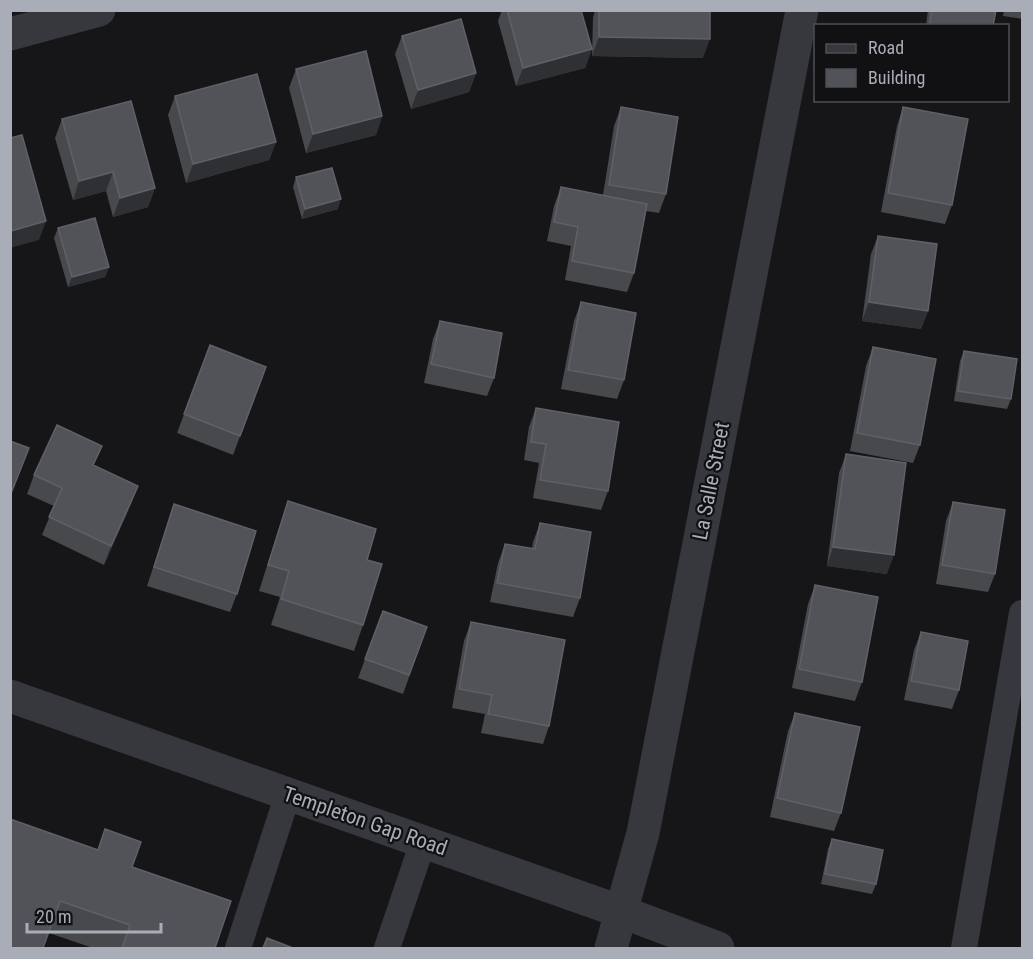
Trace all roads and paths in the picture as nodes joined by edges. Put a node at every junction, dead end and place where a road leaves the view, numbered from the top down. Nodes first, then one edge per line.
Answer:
1 (99, 10) edge
2 (802, 10) edge
3 (10, 34) edge
4 (1023, 613) edge
5 (10, 696) edge
6 (288, 794) junction
7 (423, 842) junction
8 (622, 912) junction
9 (238, 948) edge
10 (387, 948) edge
11 (611, 948) edge
12 (718, 948) edge
13 (964, 948) edge

1 - 3 street
2 - 8 street, La Salle Street
4 - 13 lane
5 - 6 street, Templeton Gap Road
6 - 7 street, Templeton Gap Road
6 - 9 lane
7 - 8 street, Templeton Gap Road
7 - 10 lane
8 - 11 street, La Salle Street
8 - 12 street, Templeton Gap Road

